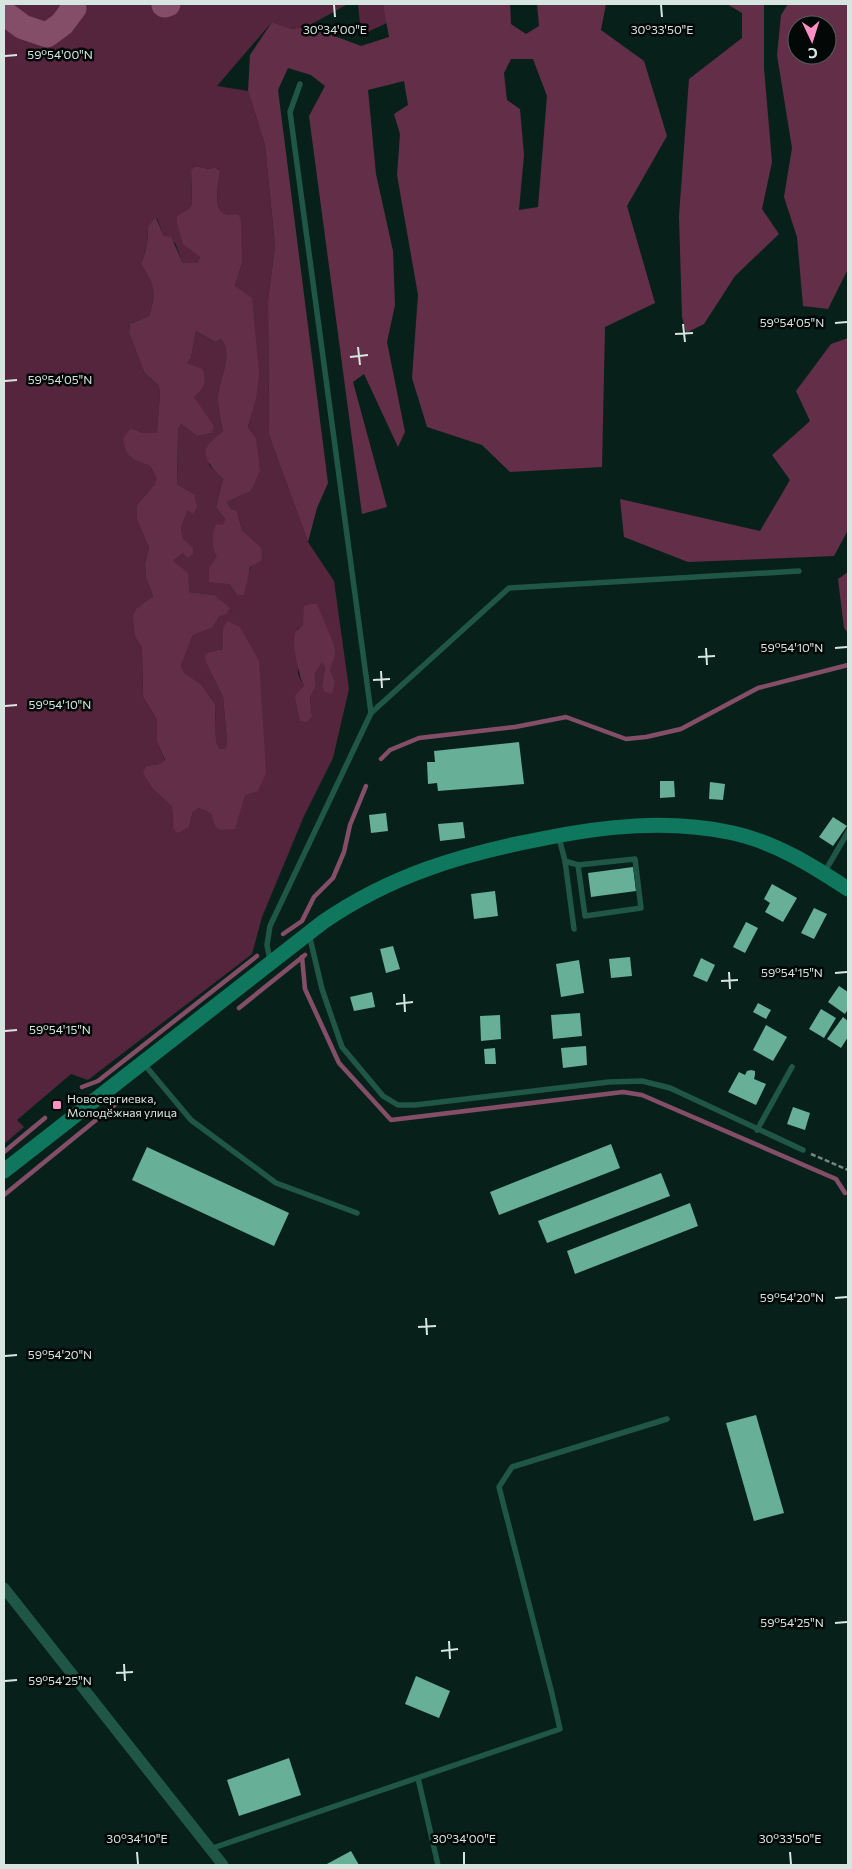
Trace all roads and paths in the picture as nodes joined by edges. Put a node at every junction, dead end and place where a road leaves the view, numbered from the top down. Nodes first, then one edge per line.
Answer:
1 (300, 84) dead end
2 (799, 571) dead end
3 (371, 713) junction
4 (848, 832) edge
5 (558, 835) junction
6 (565, 861) junction
7 (578, 865) junction
8 (824, 873) junction
9 (848, 889) edge
10 (574, 929) dead end
11 (308, 933) junction
12 (271, 962) junction
13 (142, 1062) junction
14 (792, 1066) dead end
15 (757, 1130) junction
16 (803, 1150) joint
17 (4, 1171) edge
18 (847, 1171) edge
19 (357, 1213) dead end
20 (667, 1419) dead end
21 (4, 1588) edge
22 (418, 1778) junction
23 (210, 1849) junction
24 (223, 1865) edge
25 (438, 1865) edge

1 - 3 lane
2 - 3 lane
3 - 12 lane
4 - 8 lane
5 - 6 lane
5 - 8 street
5 - 11 street
6 - 7 lane
6 - 10 lane
7 - 7 lane
8 - 9 street
11 - 12 street
11 - 15 lane
12 - 13 street
13 - 17 street
13 - 19 lane
14 - 15 lane
15 - 16 lane
16 - 18 path
20 - 22 lane
21 - 23 street
22 - 23 lane
22 - 25 lane
23 - 24 street

